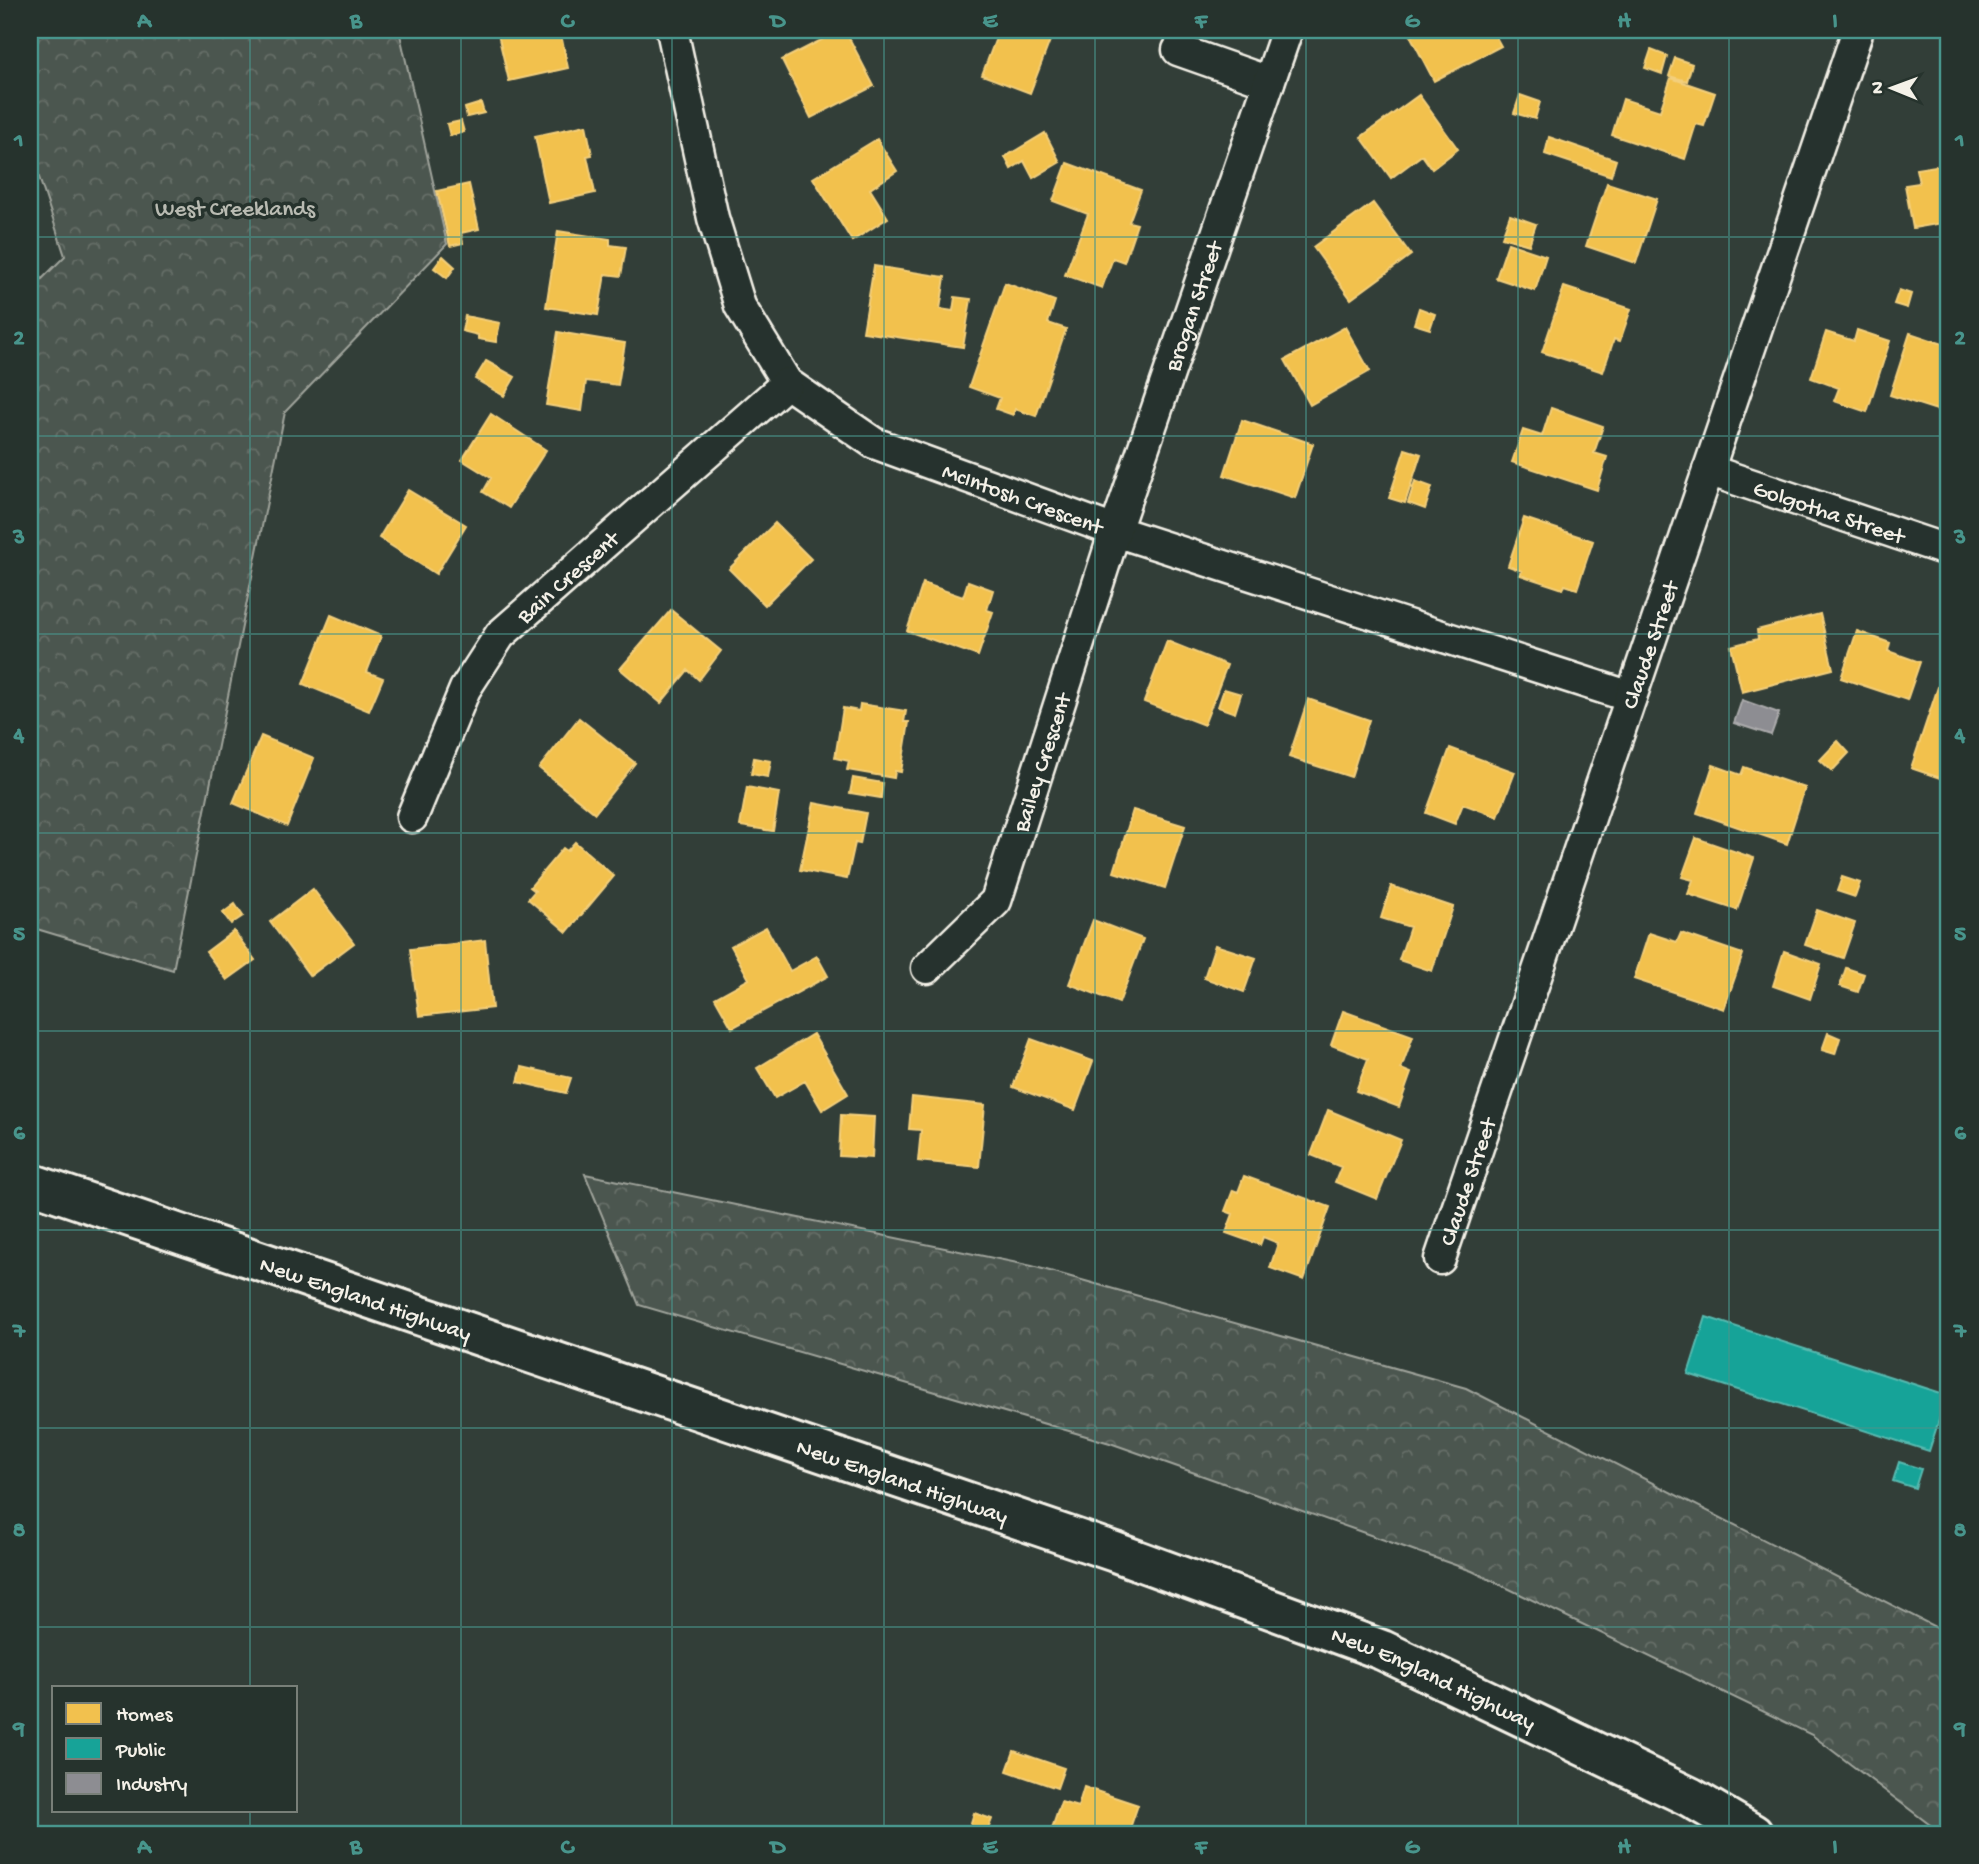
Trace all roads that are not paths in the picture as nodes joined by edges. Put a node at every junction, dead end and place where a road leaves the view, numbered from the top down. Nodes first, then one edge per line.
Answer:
1 (672, 30) edge
2 (1287, 30) edge
3 (1858, 30) edge
4 (1178, 50) dead end
5 (1269, 82) junction
6 (787, 383) junction
7 (1708, 470) junction
8 (1115, 531) junction
9 (1949, 551) edge
10 (1631, 697) junction
11 (412, 817) dead end
12 (927, 968) dead end
13 (30, 1183) edge
14 (1440, 1259) dead end
15 (1754, 1834) edge

1 - 6 street, McIntosh Crescent
2 - 5 street, Brogan Street
3 - 7 street, Claude Street
4 - 5 street
5 - 8 street, Brogan Street
6 - 8 street, McIntosh Crescent
6 - 11 street, Bain Crescent
7 - 9 street, Golgotha Street
7 - 10 street, Claude Street
8 - 10 street, McIntosh Crescent
8 - 12 street, Bailey Crescent
10 - 14 street, Claude Street
13 - 15 highway, New England Highway

